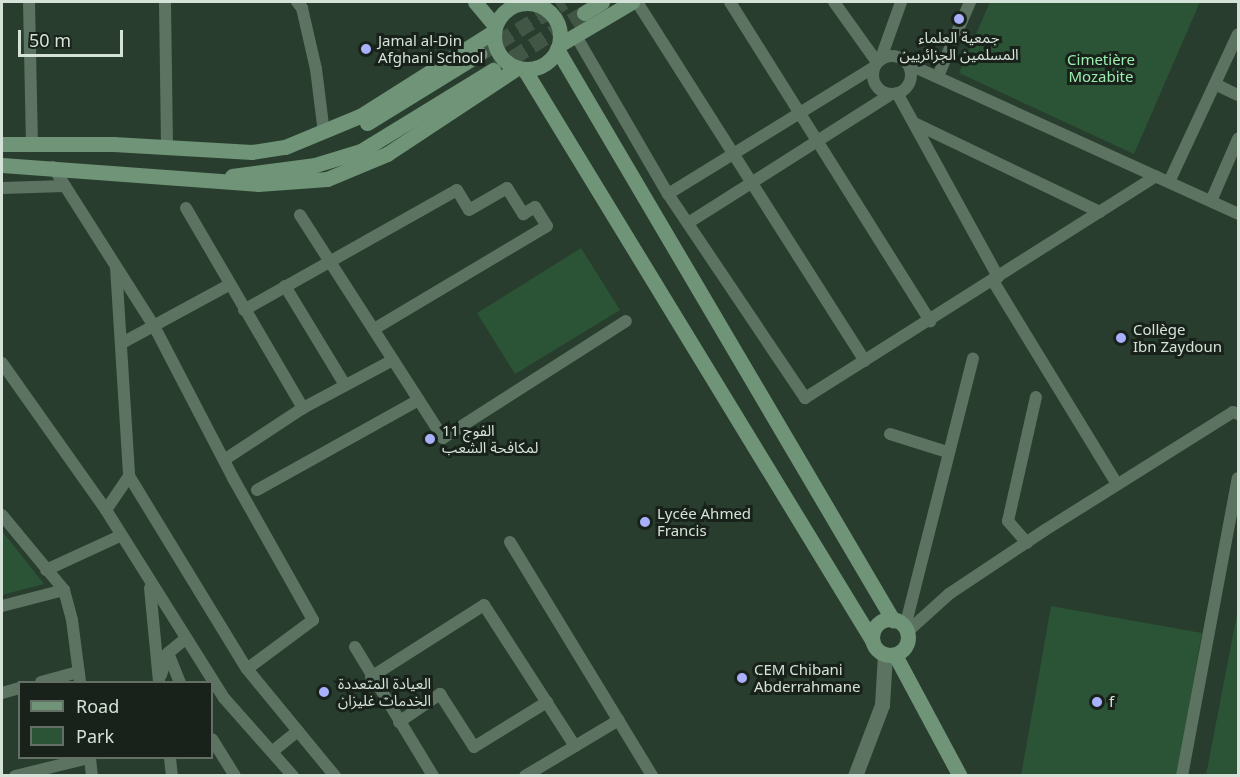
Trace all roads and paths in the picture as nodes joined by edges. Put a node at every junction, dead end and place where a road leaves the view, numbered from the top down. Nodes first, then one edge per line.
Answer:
1 (29, 2) edge
2 (165, 2) edge
3 (297, 2) edge
4 (475, 2) edge
5 (535, 2) edge
6 (602, 2) edge
7 (632, 2) edge
8 (637, 2) edge
9 (730, 2) edge
10 (834, 2) edge
11 (901, 2) edge
12 (970, 2) edge
13 (584, 13) tunnel mouth
14 (494, 29) junction
15 (576, 36) junction
16 (1238, 37) edge
17 (558, 47) junction
18 (479, 54) tunnel mouth
19 (877, 63) junction
20 (908, 64) junction
21 (520, 68) junction
22 (493, 70) tunnel mouth
23 (939, 76) junction
24 (1215, 84) junction
25 (894, 94) junction
26 (1239, 95) edge
27 (798, 113) junction
28 (914, 123) junction
29 (324, 133) junction
30 (1239, 139) edge
31 (817, 141) junction
32 (2, 144) edge
33 (32, 144) junction
34 (167, 147) junction
35 (252, 152) junction
36 (731, 154) junction
37 (2, 165) edge
38 (53, 167) junction
39 (1156, 176) junction
40 (190, 181) junction
41 (1169, 182) junction
42 (750, 183) junction
43 (65, 186) junction
44 (2, 188) edge
45 (668, 194) junction
46 (1211, 201) junction
47 (186, 208) dead end
48 (1100, 212) junction
49 (1239, 214) edge
50 (300, 215) dead end
51 (688, 223) junction
52 (330, 261) junction
53 (116, 266) junction
54 (995, 279) junction
55 (229, 285) junction
56 (285, 286) junction
57 (244, 310) junction
58 (626, 321) dead end
59 (930, 321) junction
60 (154, 326) junction
61 (374, 329) junction
62 (122, 343) junction
63 (973, 358) dead end
64 (393, 360) junction
65 (865, 361) junction
66 (2, 363) edge
67 (345, 386) junction
68 (1036, 398) dead end
69 (419, 400) junction
70 (303, 408) junction
71 (1239, 414) edge
72 (890, 434) dead end
73 (947, 452) junction
74 (224, 460) junction
75 (129, 476) junction
76 (1239, 477) edge
77 (1117, 484) junction
78 (257, 490) dead end
79 (106, 510) junction
80 (2, 514) edge
81 (120, 536) junction
82 (510, 542) dead end
83 (1027, 543) junction
84 (46, 570) junction
85 (150, 584) junction
86 (64, 590) junction
87 (2, 606) edge
88 (902, 626) junction
89 (184, 640) junction
90 (872, 640) junction
91 (355, 647) dead end
92 (168, 653) junction
93 (890, 655) junction
94 (247, 669) junction
95 (80, 677) edge
96 (371, 677) junction
97 (48, 681) edge
98 (159, 681) edge
99 (159, 681) edge
100 (180, 681) edge
101 (212, 681) edge
102 (213, 682) edge
103 (18, 689) edge
104 (2, 693) edge
105 (547, 702) junction
106 (619, 720) junction
107 (399, 722) junction
108 (298, 731) junction
109 (213, 741) edge
110 (575, 746) junction
111 (273, 751) junction
112 (85, 759) edge
113 (89, 759) edge
114 (170, 759) edge
115 (15, 776) edge
116 (92, 776) edge
117 (172, 776) edge
118 (235, 776) edge
119 (292, 776) edge
120 (335, 776) edge
121 (433, 776) edge
122 (525, 776) edge
123 (652, 776) edge
124 (855, 776) edge
125 (960, 776) edge
126 (1182, 776) edge

1 - 33 street
2 - 34 street
3 - 29 street
4 - 14 main road
5 - 14 main road
5 - 17 main road
6 - 13 main road
7 - 15 main road
8 - 36 street
9 - 27 street
10 - 19 street
11 - 19 street
12 - 23 street
14 - 21 main road
14 - 29 main road
15 - 17 main road
15 - 45 street
16 - 24 street
17 - 21 main road
17 - 88 main road
18 - 35 main road
19 - 20 street
19 - 25 street
19 - 27 street
20 - 23 street
20 - 25 street
21 - 40 main road
21 - 90 main road
22 - 40 main road
23 - 39 street
24 - 26 street
24 - 41 street
25 - 28 street
25 - 31 street
27 - 31 street
27 - 36 street
28 - 48 street
28 - 54 street
29 - 35 main road
30 - 46 street
31 - 42 street
31 - 59 street
32 - 33 main road
33 - 34 main road
34 - 35 main road
36 - 42 street
36 - 45 street
37 - 38 main road
38 - 40 main road
38 - 43 street
39 - 41 street
39 - 48 street
41 - 46 street
42 - 51 street
42 - 65 street
43 - 44 street
43 - 53 street
45 - 51 street
46 - 49 street
47 - 55 street
48 - 54 street
50 - 52 street
51 - 65 street
52 - 56 street
52 - 61 street
52 - 61 street
53 - 60 street
53 - 62 street
54 - 59 street
54 - 77 street
55 - 57 street
55 - 60 street
56 - 57 street
56 - 67 street
57 - 70 street
58 - 69 street
59 - 65 street
60 - 62 street
60 - 74 street
61 - 64 street
62 - 75 street
63 - 73 street
64 - 67 street
64 - 69 street
66 - 79 street
67 - 70 street
68 - 83 street
69 - 78 street
70 - 74 street
71 - 77 street
72 - 73 street
73 - 88 street
74 - 94 street
75 - 79 street
75 - 94 street
76 - 126 street
77 - 83 street
79 - 81 street
80 - 84 street
81 - 84 street
81 - 85 street
82 - 106 street
83 - 88 street
84 - 86 street
85 - 89 street
85 - 98 street
86 - 87 street
86 - 95 street
88 - 90 main road
88 - 93 main road
89 - 92 street
89 - 101 street
90 - 93 main road
91 - 96 street
92 - 99 street
92 - 100 street
93 - 124 street
93 - 125 main road
94 - 108 street
95 - 97 street
96 - 105 street
96 - 107 street
102 - 111 street
103 - 104 street
105 - 107 street
105 - 110 street
106 - 110 street
106 - 123 street
107 - 121 street
108 - 111 street
108 - 120 street
109 - 118 street
110 - 122 street
111 - 119 street
112 - 115 street
113 - 116 street
114 - 117 street

